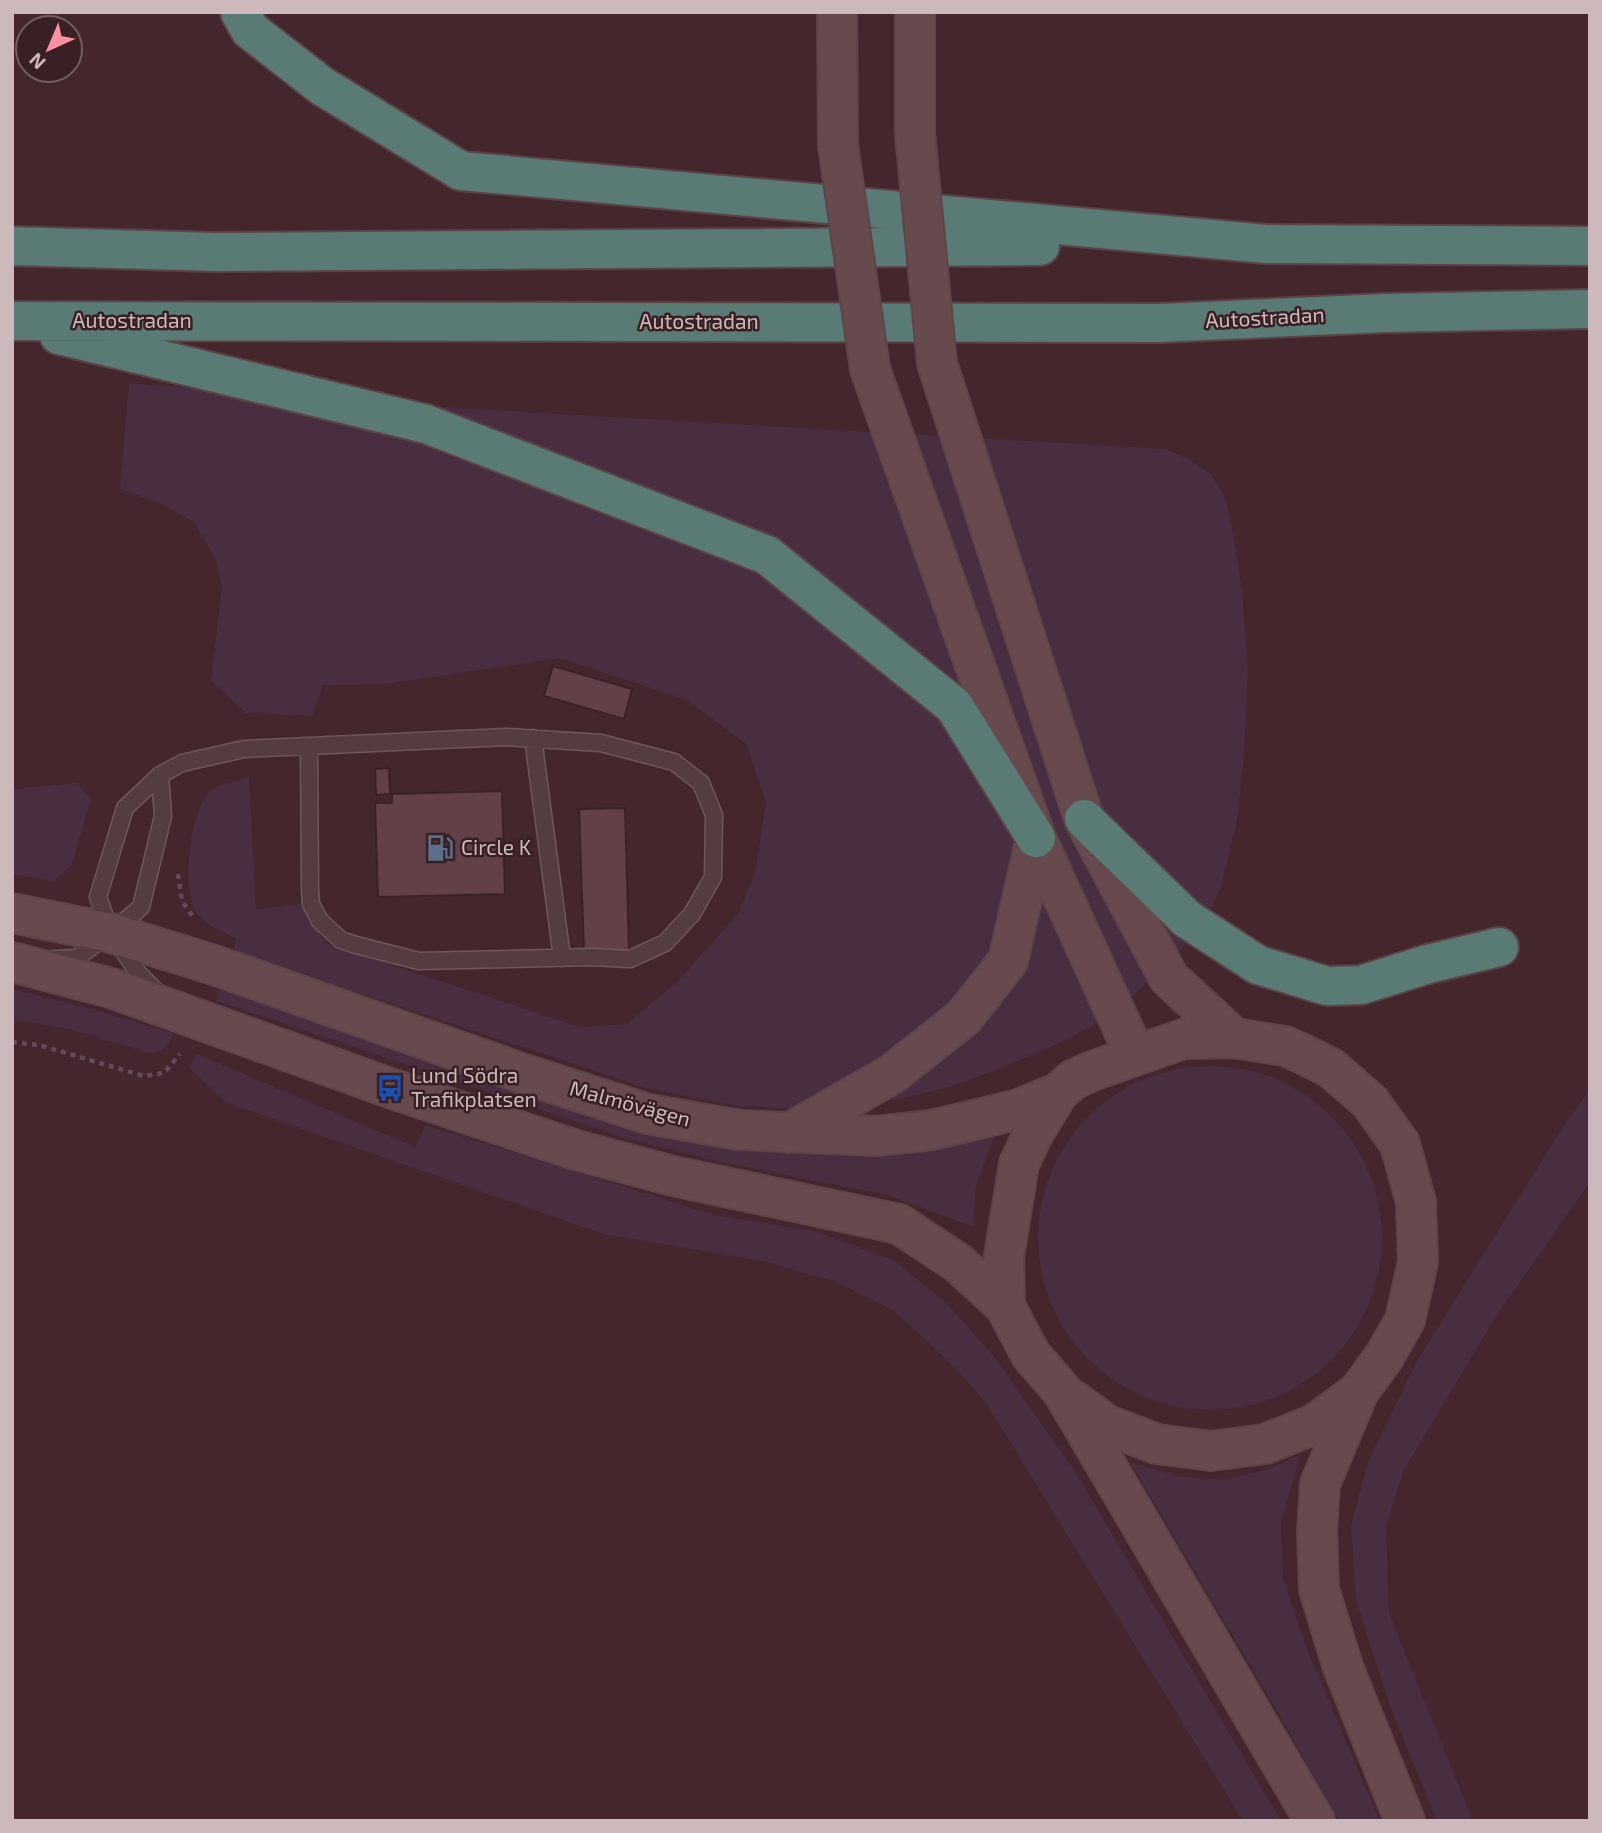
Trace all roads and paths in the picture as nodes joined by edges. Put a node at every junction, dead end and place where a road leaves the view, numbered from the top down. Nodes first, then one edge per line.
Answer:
1 (240, 12) edge
2 (836, 12) edge
3 (915, 12) edge
4 (1266, 244) junction
5 (12, 246) edge
6 (1590, 246) edge
7 (1590, 309) edge
8 (12, 322) edge
9 (533, 738) junction
10 (309, 746) junction
11 (160, 775) junction
12 (1084, 819) junction
13 (1036, 838) junction
14 (12, 913) edge
15 (111, 933) junction
16 (1499, 947) dead end
17 (562, 958) junction
18 (12, 962) edge
19 (191, 1016) junction
20 (1234, 1038) junction
21 (12, 1042) edge
22 (1135, 1055) junction
23 (1058, 1093) junction
24 (789, 1133) junction
25 (1005, 1306) junction
26 (1359, 1391) junction
27 (1063, 1392) junction
28 (1315, 1821) edge
29 (1405, 1821) edge

1 - 4 highway
2 - 13 main road, bridge
3 - 12 main road, bridge
4 - 5 highway
4 - 6 highway
7 - 8 highway, Autostradan
8 - 13 highway
9 - 10 lane
9 - 17 lane
9 - 17 lane
10 - 11 lane
10 - 17 lane
11 - 15 lane
11 - 15 lane
12 - 16 highway
12 - 20 main road
13 - 22 main road
13 - 24 main road
14 - 15 main road, Malmövägen
15 - 18 lane
15 - 19 lane
15 - 24 main road, Malmövägen
18 - 19 main road
19 - 21 path
19 - 25 main road
20 - 22 main road
20 - 26 main road
22 - 23 main road
23 - 24 main road, Malmövägen
23 - 25 main road
25 - 27 main road
26 - 27 main road
26 - 29 main road
27 - 28 main road

